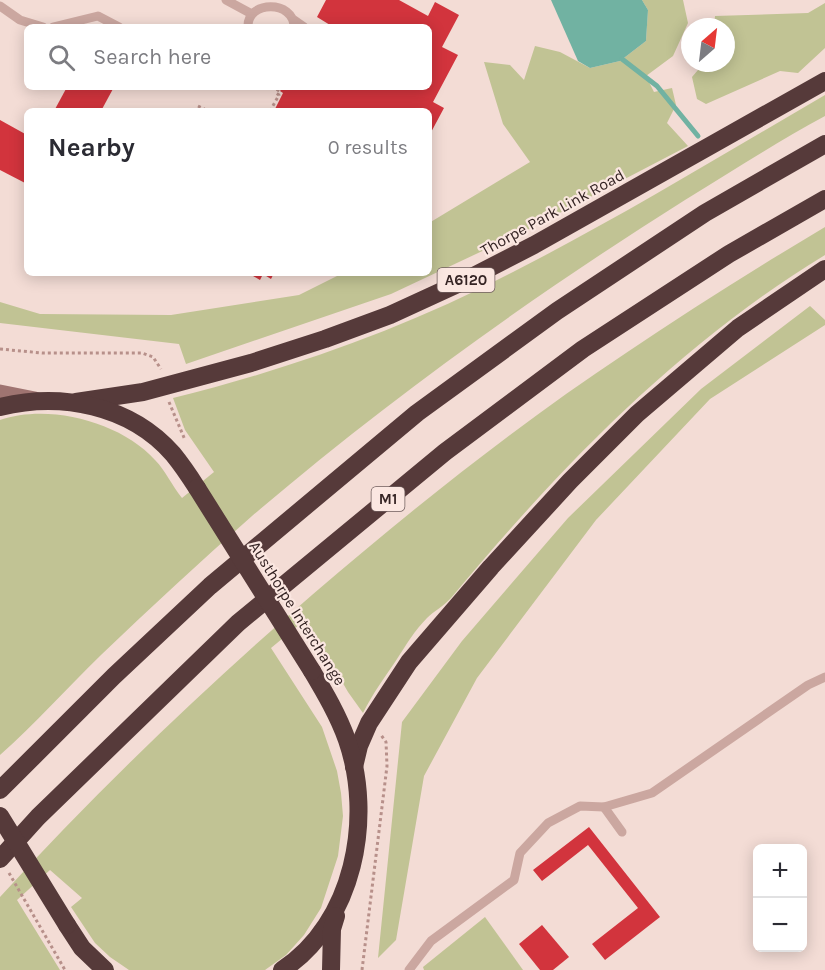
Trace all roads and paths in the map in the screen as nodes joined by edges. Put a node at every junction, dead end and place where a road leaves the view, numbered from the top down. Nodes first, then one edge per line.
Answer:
1 (226, 0) edge
2 (5, 5) edge
3 (250, 13) junction
4 (34, 24) edge
5 (65, 24) edge
6 (113, 24) edge
7 (248, 24) edge
8 (294, 24) edge
9 (825, 81) edge
10 (278, 90) edge
11 (198, 106) dead end
12 (202, 108) edge
13 (272, 108) edge
14 (825, 144) edge
15 (825, 199) edge
16 (825, 269) edge
17 (0, 392) edge
18 (42, 400) junction
19 (76, 402) junction
20 (0, 407) edge
21 (825, 677) edge
22 (354, 767) junction
23 (0, 790) edge
24 (604, 807) junction
25 (0, 816) edge
26 (622, 832) dead end
27 (3, 864) edge
28 (344, 891) junction
29 (65, 970) edge
30 (105, 970) edge
31 (282, 970) edge
32 (331, 970) edge
33 (409, 970) edge

1 - 3 lane
2 - 4 lane
3 - 7 lane
3 - 8 lane
5 - 6 lane
9 - 19 highway, Thorpe Park Link Road / A6120
10 - 13 path
11 - 12 path
14 - 23 highway
15 - 27 highway, M1
16 - 22 highway
17 - 18 main road
18 - 19 highway, Austhorpe Interchange
18 - 20 highway, Austhorpe Interchange
19 - 22 highway, Austhorpe Interchange, bridge
21 - 24 lane
22 - 28 highway, Austhorpe Interchange
24 - 26 lane
24 - 33 lane
25 - 30 highway, bridge
27 - 29 path
28 - 31 highway, Austhorpe Interchange
28 - 32 highway

